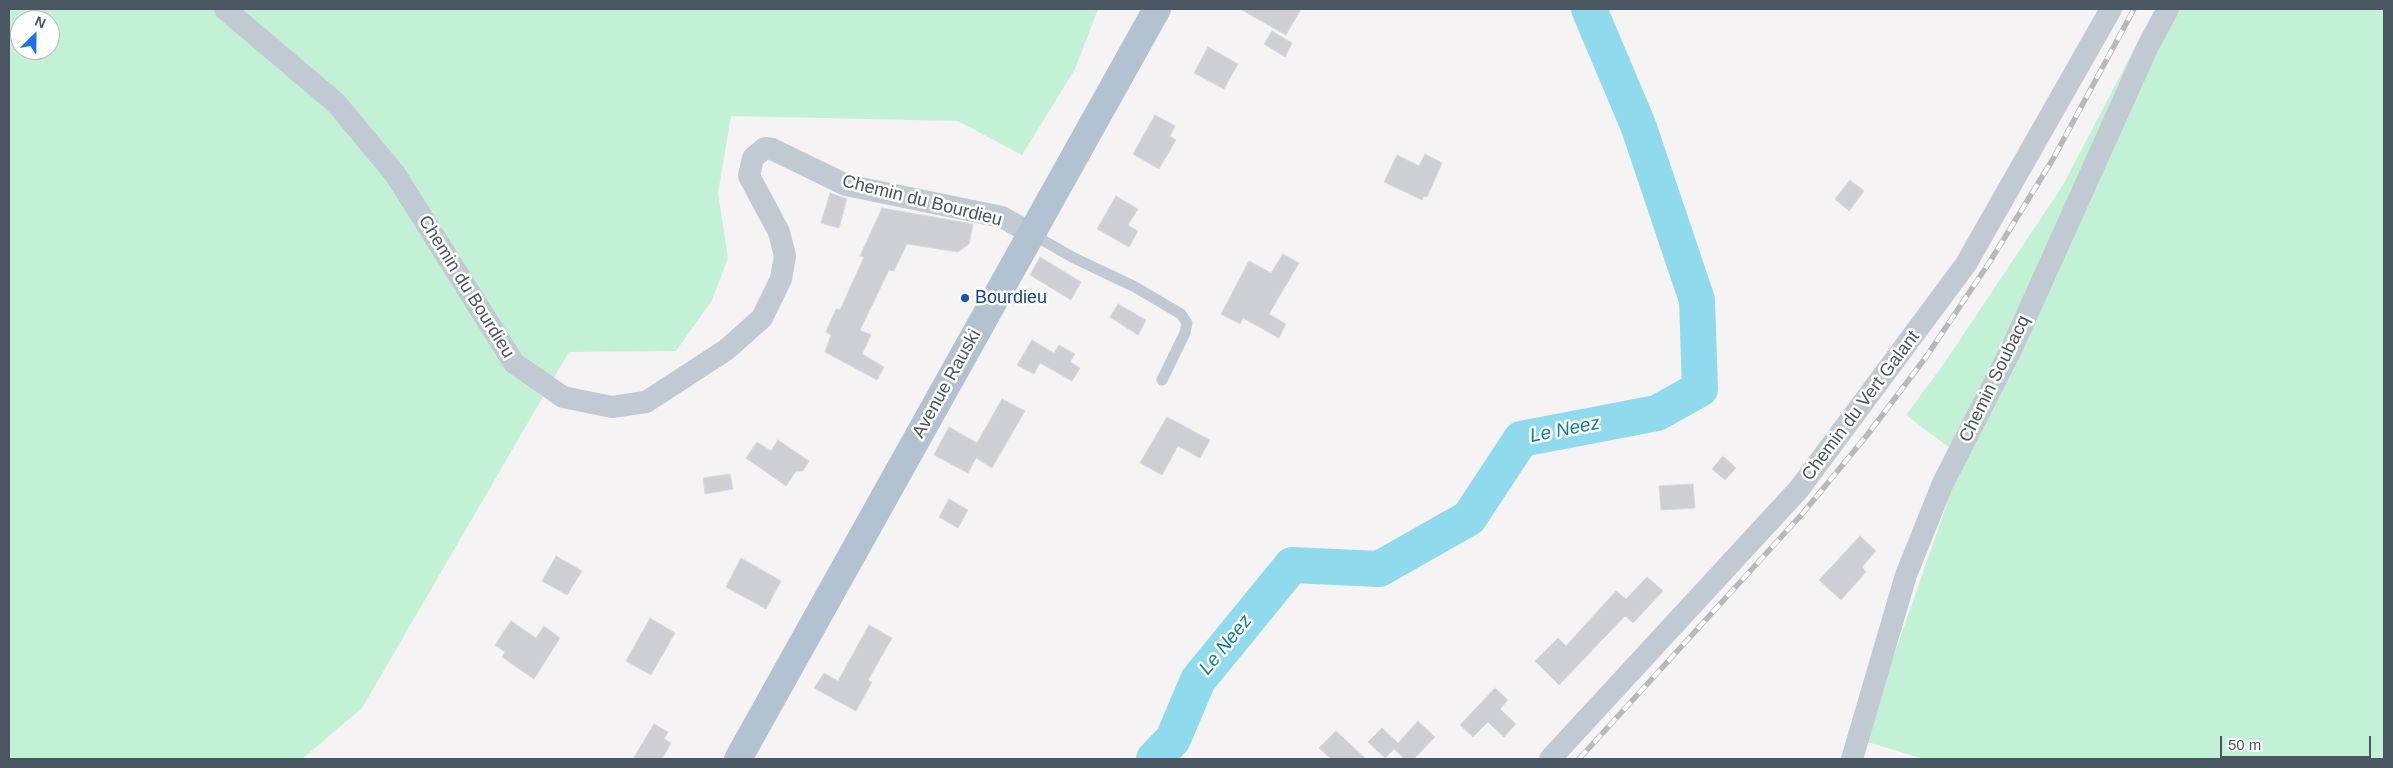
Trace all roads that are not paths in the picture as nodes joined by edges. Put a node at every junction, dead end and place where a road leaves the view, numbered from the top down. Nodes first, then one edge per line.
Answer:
1 (225, 9) edge
2 (1157, 9) edge
3 (2111, 9) edge
4 (2168, 9) edge
5 (1032, 234) junction
6 (1162, 380) dead end
7 (738, 759) edge
8 (1550, 759) edge
9 (1852, 759) edge

1 - 5 street, Chemin du Bourdieu
2 - 5 main road, Avenue Rauski
3 - 8 street, Chemin du Vert Galant
4 - 9 street, Chemin Soubacq
5 - 6 lane
5 - 7 main road, Avenue Rauski

